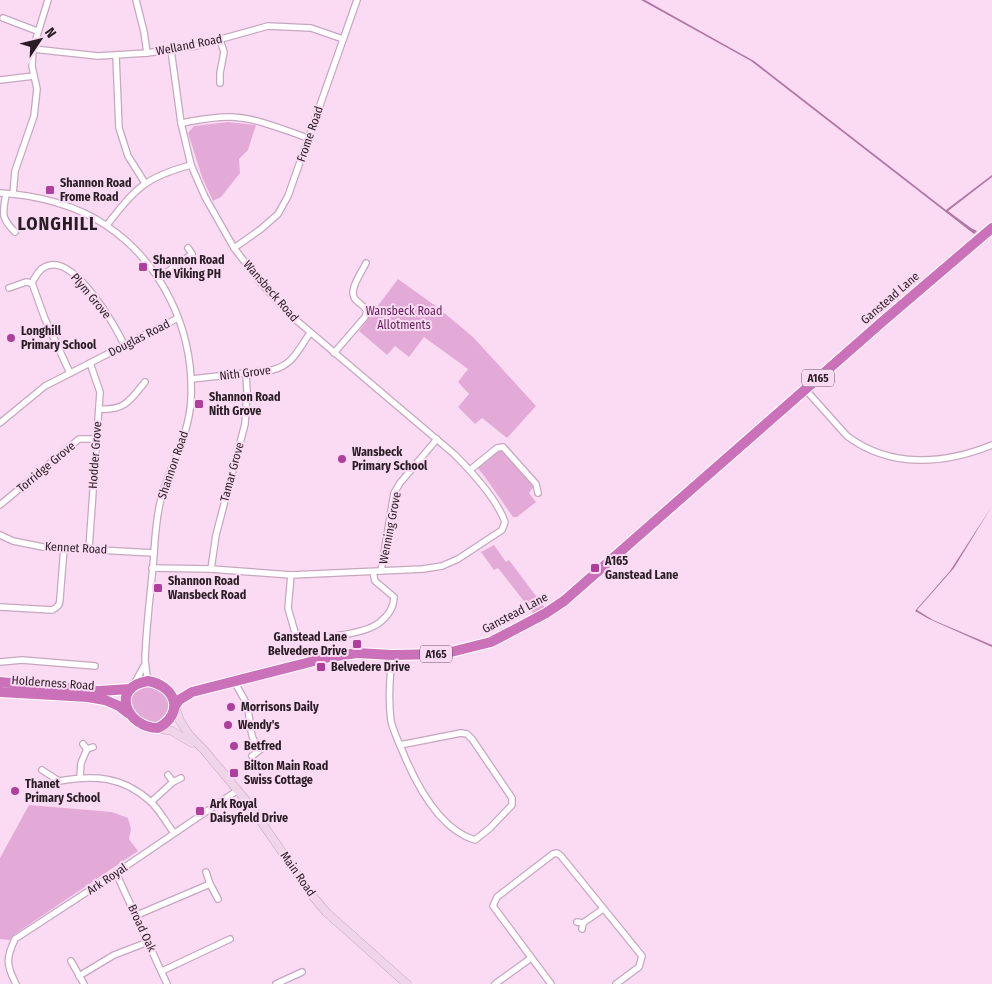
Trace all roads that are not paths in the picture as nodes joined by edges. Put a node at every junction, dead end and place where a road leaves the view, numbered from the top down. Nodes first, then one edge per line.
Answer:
1 (48, 0) edge
2 (136, 0) edge
3 (357, 0) edge
4 (3, 18) dead end
5 (37, 31) junction
6 (343, 38) junction
7 (220, 40) junction
8 (33, 49) junction
9 (171, 50) junction
10 (147, 53) junction
11 (116, 56) junction
12 (34, 76) junction
13 (0, 80) edge
14 (220, 83) dead end
15 (181, 123) junction
16 (308, 138) junction
17 (191, 165) junction
18 (146, 183) junction
19 (6, 194) edge
20 (107, 226) junction
21 (992, 228) edge
22 (15, 232) dead end
23 (188, 248) dead end
24 (234, 248) junction
25 (366, 263) dead end
26 (159, 278) junction
27 (32, 283) junction
28 (10, 288) dead end
29 (178, 318) junction
30 (310, 333) junction
31 (124, 345) junction
32 (334, 353) junction
33 (90, 363) junction
34 (70, 373) junction
35 (246, 374) junction
36 (192, 379) junction
37 (145, 382) dead end
38 (805, 389) junction
39 (99, 409) junction
40 (0, 423) edge
41 (437, 439) junction
42 (96, 440) junction
43 (992, 445) edge
44 (470, 470) junction
45 (538, 493) dead end
46 (0, 505) edge
47 (0, 535) edge
48 (64, 548) junction
49 (90, 548) junction
50 (154, 553) junction
51 (152, 568) junction
52 (211, 569) junction
53 (381, 571) junction
54 (373, 572) junction
55 (291, 575) junction
56 (0, 607) edge
57 (392, 655) junction
58 (0, 662) edge
59 (145, 665) junction
60 (95, 666) dead end
61 (234, 681) junction
62 (0, 682) edge
63 (159, 685) junction
64 (131, 688) junction
65 (0, 692) edge
66 (192, 692) junction
67 (175, 706) junction
68 (131, 715) junction
69 (158, 728) junction
70 (400, 745) junction
71 (265, 746) dead end
72 (88, 747) dead end
73 (204, 750) junction
74 (259, 750) junction
75 (252, 756) dead end
76 (42, 770) dead end
77 (168, 775) dead end
78 (80, 777) junction
79 (180, 778) dead end
80 (173, 782) junction
81 (238, 790) junction
82 (152, 802) junction
83 (174, 833) junction
84 (206, 872) dead end
85 (116, 873) junction
86 (210, 884) junction
87 (218, 899) dead end
88 (602, 909) junction
89 (136, 915) junction
90 (581, 924) dead end
91 (230, 939) dead end
92 (148, 942) junction
93 (531, 958) junction
94 (71, 961) dead end
95 (0, 965) edge
96 (8, 965) junction
97 (162, 971) junction
98 (287, 971) dead end
99 (302, 972) dead end
100 (80, 976) junction
101 (290, 977) junction
102 (16, 984) edge
103 (84, 984) edge
104 (167, 984) edge
105 (276, 984) edge
106 (407, 984) edge
107 (495, 984) edge
108 (551, 984) edge
109 (616, 984) edge

1 - 5 street
2 - 10 street
3 - 6 street, Frome Road
4 - 5 street
5 - 8 street
6 - 7 street, Welland Road
6 - 16 street, Frome Road
7 - 9 street, Welland Road
7 - 14 street
8 - 11 street, Welland Road
8 - 12 street
9 - 10 street, Welland Road
9 - 15 street, Wansbeck Road
10 - 11 street, Welland Road
11 - 18 street
12 - 13 street
12 - 19 street
15 - 16 street
15 - 17 street, Wansbeck Road
16 - 24 street, Frome Road
17 - 18 street
17 - 24 street, Wansbeck Road
18 - 20 street
19 - 20 street, Shannon Road
19 - 22 street
20 - 26 street, Shannon Road
21 - 38 highway, Ganstead Lane / A165
23 - 26 street
24 - 30 street, Wansbeck Road
25 - 32 street
26 - 29 street, Shannon Road
27 - 28 street
27 - 31 street, Plym Grove
27 - 34 street
29 - 31 street, Douglas Road
29 - 36 street, Shannon Road
30 - 32 street, Wansbeck Road
30 - 35 street, Nith Grove
31 - 33 street, Douglas Road
32 - 41 street, Wansbeck Road
33 - 34 street, Douglas Road
33 - 39 street, Hodder Grove
34 - 40 street, Douglas Road
35 - 36 street, Nith Grove
35 - 52 street, Tamar Grove
36 - 50 street, Shannon Road
37 - 39 street
38 - 43 street
38 - 57 highway, Ganstead Lane / A165
39 - 42 street, Hodder Grove
41 - 44 street, Wansbeck Road
41 - 53 street, Wenning Grove
42 - 46 street, Torridge Grove
42 - 49 street, Hodder Grove
44 - 45 street
44 - 53 street, Wansbeck Road
47 - 48 street, Kennet Road
48 - 49 street, Kennet Road
48 - 56 street
49 - 50 street, Kennet Road
50 - 51 street, Shannon Road
51 - 52 street, Wansbeck Road
51 - 59 street, Shannon Road
52 - 55 street, Wansbeck Road
53 - 54 street, Wansbeck Road
54 - 55 street, Wansbeck Road
54 - 55 street
57 - 61 highway, Ganstead Lane / A165
57 - 70 street
58 - 60 street
59 - 63 street
59 - 64 street, Shannon Road
61 - 66 highway, Ganstead Lane / A165
61 - 74 street
62 - 64 highway, Holderness Road / A165
63 - 64 highway, A165
63 - 66 highway, Ganstead Lane / A165
63 - 67 highway
64 - 68 highway
65 - 68 highway, Holderness Road
66 - 67 highway, Ganstead Lane / A165
67 - 69 highway, A165
67 - 73 main road, Main Road
68 - 69 highway
69 - 73 main road, Main Road
70 - 70 street
71 - 74 street
72 - 78 street
73 - 81 main road, Main Road
74 - 75 street
76 - 78 street
77 - 80 street
78 - 82 street
79 - 80 street
80 - 82 street
81 - 83 street, Ark Royal
81 - 106 main road, Main Road
82 - 83 street
83 - 85 street, Ark Royal
84 - 86 street
85 - 89 street, Broad Oak
85 - 96 street, Ark Royal
86 - 87 street
86 - 89 street
88 - 90 street
88 - 93 street
88 - 109 street
89 - 92 street, Broad Oak
91 - 97 street
92 - 97 street, Broad Oak
92 - 100 street
93 - 107 street
93 - 108 street
94 - 100 street
95 - 96 street
96 - 102 street
97 - 104 street, Broad Oak
98 - 101 street
99 - 101 street
100 - 103 street
101 - 105 street

